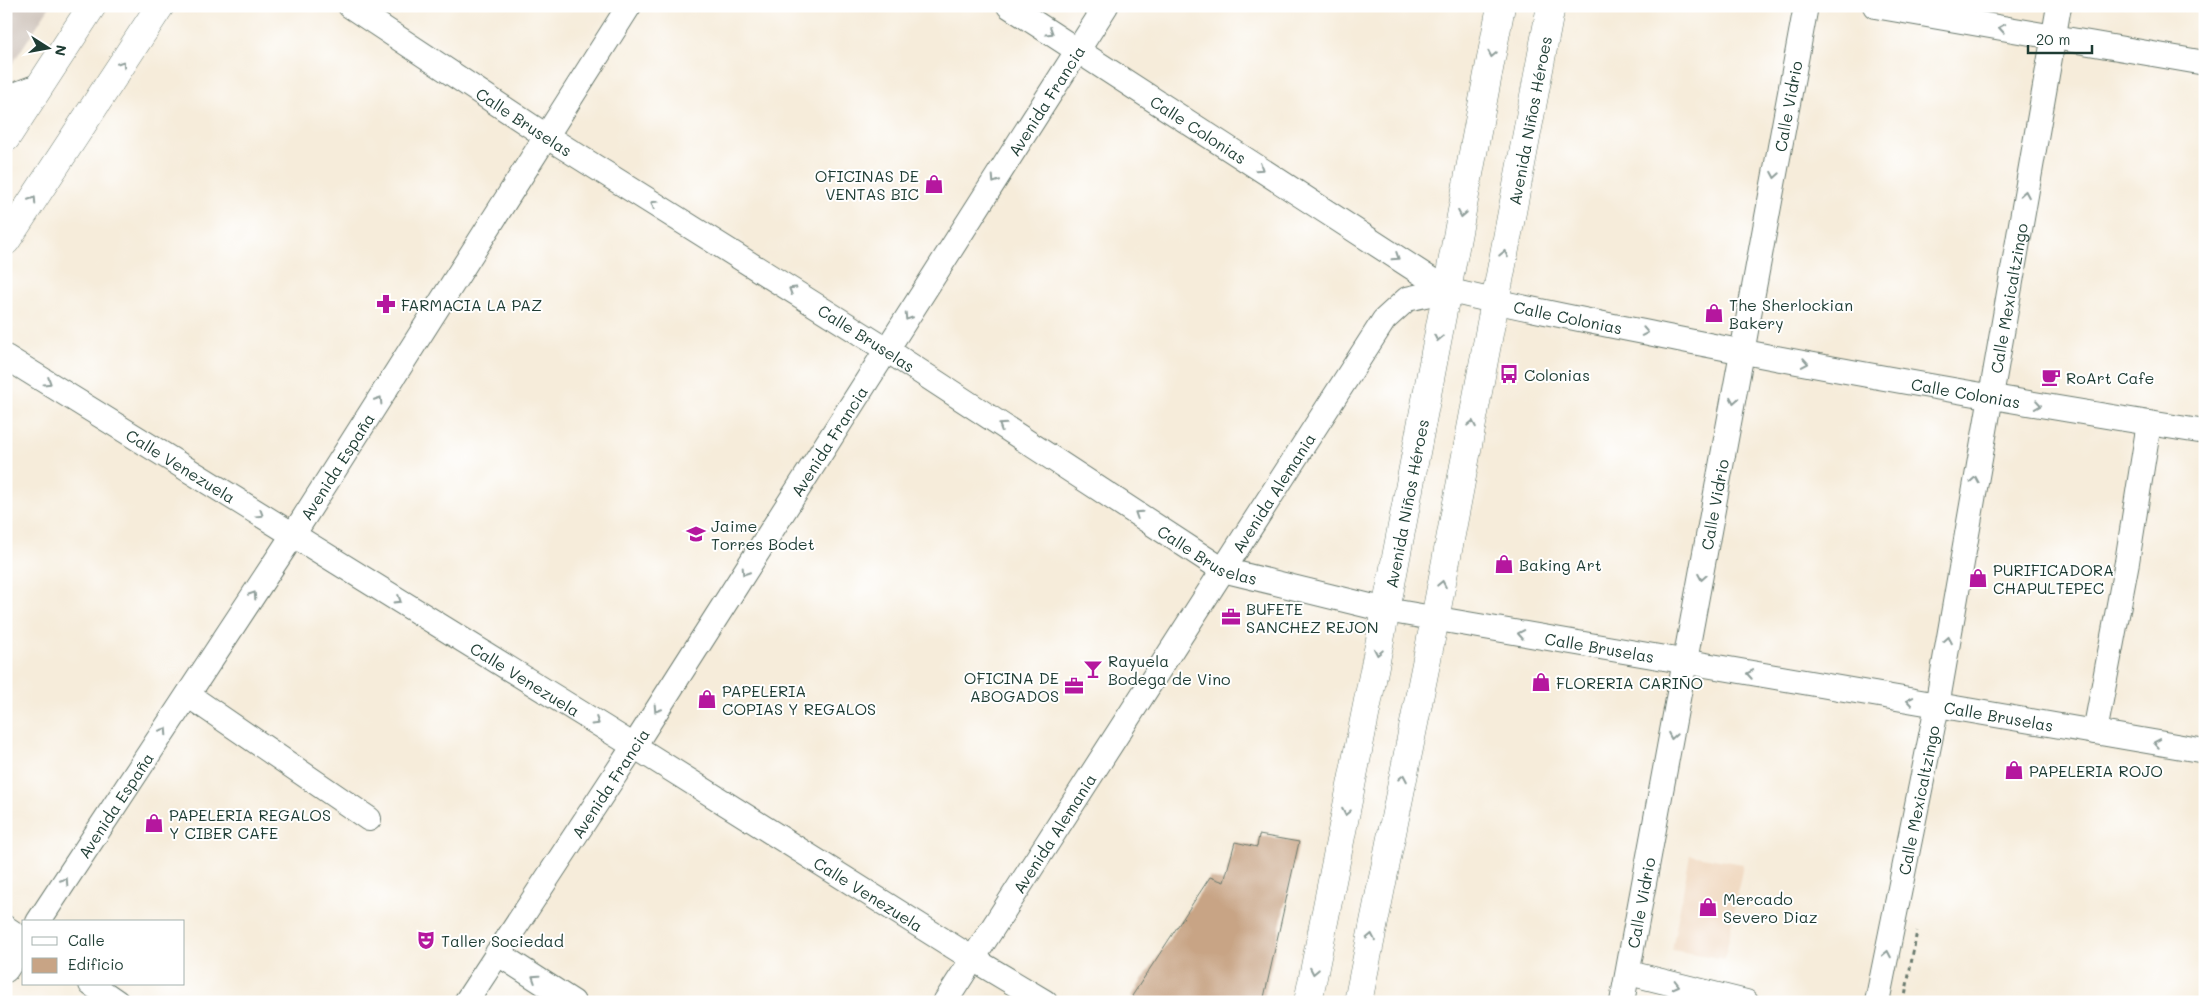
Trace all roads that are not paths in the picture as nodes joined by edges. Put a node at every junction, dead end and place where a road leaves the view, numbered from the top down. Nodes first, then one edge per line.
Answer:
1 (92, 6) edge
2 (160, 6) edge
3 (350, 6) edge
4 (629, 6) edge
5 (1009, 6) edge
6 (1106, 6) edge
7 (1501, 6) edge
8 (1551, 6) edge
9 (1806, 6) edge
10 (1875, 6) edge
11 (2059, 6) edge
12 (2053, 37) junction
13 (1078, 50) junction
14 (2205, 63) edge
15 (41, 85) junction
16 (6, 98) edge
17 (546, 136) junction
18 (6, 138) edge
19 (6, 241) edge
20 (1447, 290) junction
21 (1494, 302) junction
22 (887, 350) junction
23 (1743, 352) junction
24 (6, 357) edge
25 (1990, 397) junction
26 (2149, 423) junction
27 (2205, 432) edge
28 (293, 535) junction
29 (1223, 570) junction
30 (1386, 610) junction
31 (1435, 618) junction
32 (1686, 663) junction
33 (188, 695) junction
34 (1937, 706) junction
35 (2094, 732) junction
36 (634, 746) junction
37 (2205, 751) edge
38 (369, 819) dead end
39 (39, 920) edge
40 (6, 928) edge
41 (22, 940) edge
42 (22, 945) edge
43 (497, 954) junction
44 (973, 959) junction
45 (6, 970) edge
46 (1629, 973) junction
47 (93, 986) edge
48 (117, 1002) edge
49 (466, 1002) edge
50 (573, 1002) edge
51 (945, 1002) edge
52 (1045, 1002) edge
53 (1308, 1002) edge
54 (1358, 1002) edge
55 (1622, 1002) edge
56 (1746, 1002) edge
57 (1877, 1002) edge

1 - 15 main road
19 -> 2 main road
3 - 17 street, Calle Bruselas
4 - 17 street, Avenida España
5 -> 13 street, Calle Colonias
6 - 13 street, Avenida Francia
7 -> 20 main road, Avenida Niños Héroes
21 -> 8 main road, Avenida Niños Héroes
9 -> 23 street, Calle Vidrio
12 -> 10 street
11 - 12 street, Calle Mexicaltzingo
12 - 14 street
25 -> 12 street, Calle Mexicaltzingo
13 -> 20 street, Calle Colonias
13 -> 22 street, Avenida Francia
15 - 16 street
15 - 18 main road
22 -> 17 street, Calle Bruselas
28 -> 17 street, Avenida España
20 - 21 street, Calle Colonias
20 - 29 street, Avenida Alemania
20 -> 30 main road, Avenida Niños Héroes
21 -> 23 street, Calle Colonias
31 -> 21 main road, Avenida Niños Héroes
29 -> 22 street, Calle Bruselas
22 -> 36 street, Avenida Francia
23 -> 25 street, Calle Colonias
23 -> 32 street, Calle Vidrio
24 -> 28 street, Calle Venezuela
25 -> 26 street, Calle Colonias
34 -> 25 street, Calle Mexicaltzingo
26 - 27 street, Calle Colonias
26 - 35 street
33 -> 28 street, Avenida España
28 -> 36 street, Calle Venezuela
29 - 30 street, Calle Bruselas
29 - 44 street, Avenida Alemania
30 - 31 street, Calle Bruselas
30 -> 53 main road, Avenida Niños Héroes
32 -> 31 street, Calle Bruselas
54 -> 31 main road, Avenida Niños Héroes
34 -> 32 street, Calle Bruselas
32 -> 46 street, Calle Vidrio
33 - 38 street
39 -> 33 street, Avenida España
34 - 35 street, Calle Bruselas
57 -> 34 street, Calle Mexicaltzingo
37 -> 35 street, Calle Bruselas
36 - 43 street, Avenida Francia
36 - 44 street, Calle Venezuela
40 - 41 street
42 - 45 street
43 - 49 street, Avenida Francia
50 -> 43 street
44 - 51 street, Avenida Alemania
44 - 52 street, Calle Venezuela
46 - 55 street, Calle Vidrio
46 -> 56 street
47 - 48 street

